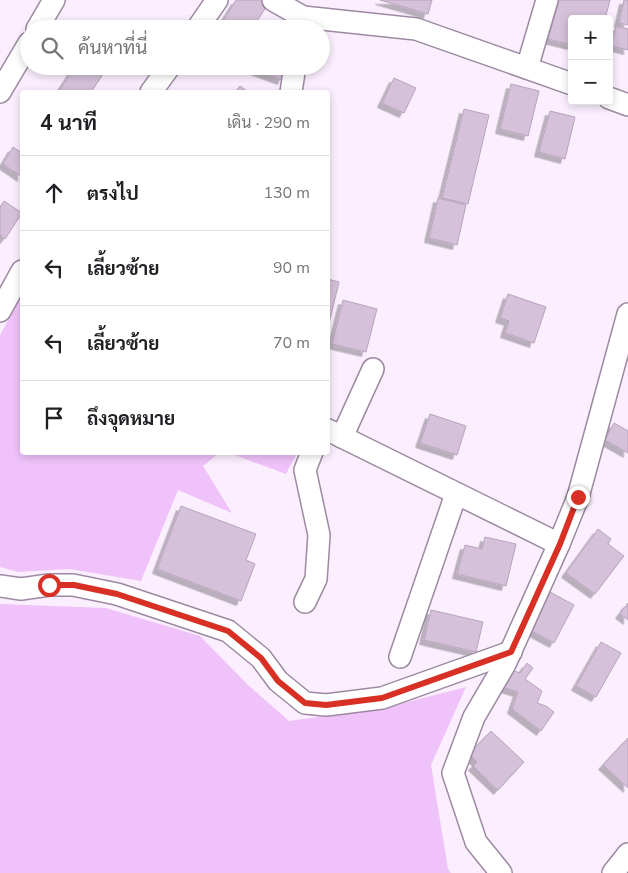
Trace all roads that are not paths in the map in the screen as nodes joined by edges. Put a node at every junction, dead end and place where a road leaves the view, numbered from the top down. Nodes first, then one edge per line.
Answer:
1 (54, 0) edge
2 (217, 0) edge
3 (273, 0) edge
4 (548, 0) edge
5 (42, 20) edge
6 (203, 20) edge
7 (298, 20) edge
8 (330, 24) edge
9 (20, 58) edge
10 (527, 68) junction
11 (164, 75) edge
12 (294, 75) edge
13 (568, 83) edge
14 (153, 90) edge
15 (291, 90) edge
16 (0, 92) edge
17 (613, 99) edge
18 (628, 105) edge
19 (20, 275) edge
20 (0, 311) edge
21 (628, 314) edge
22 (373, 369) dead end
23 (335, 433) edge
24 (311, 455) edge
25 (456, 494) junction
26 (560, 544) junction
27 (0, 586) edge
28 (305, 602) dead end
29 (511, 652) junction
30 (400, 657) dead end
31 (628, 854) edge
32 (501, 873) edge
33 (613, 873) edge

1 - 5 street
2 - 6 street
3 - 7 street
4 - 10 street
8 - 10 street
9 - 16 street
10 - 13 street
11 - 14 street
12 - 15 street
17 - 18 street
19 - 20 street
21 - 26 street
22 - 23 street
23 - 25 street
24 - 28 street
25 - 26 street
25 - 30 street
26 - 29 street
27 - 29 street
29 - 32 street
31 - 33 street

